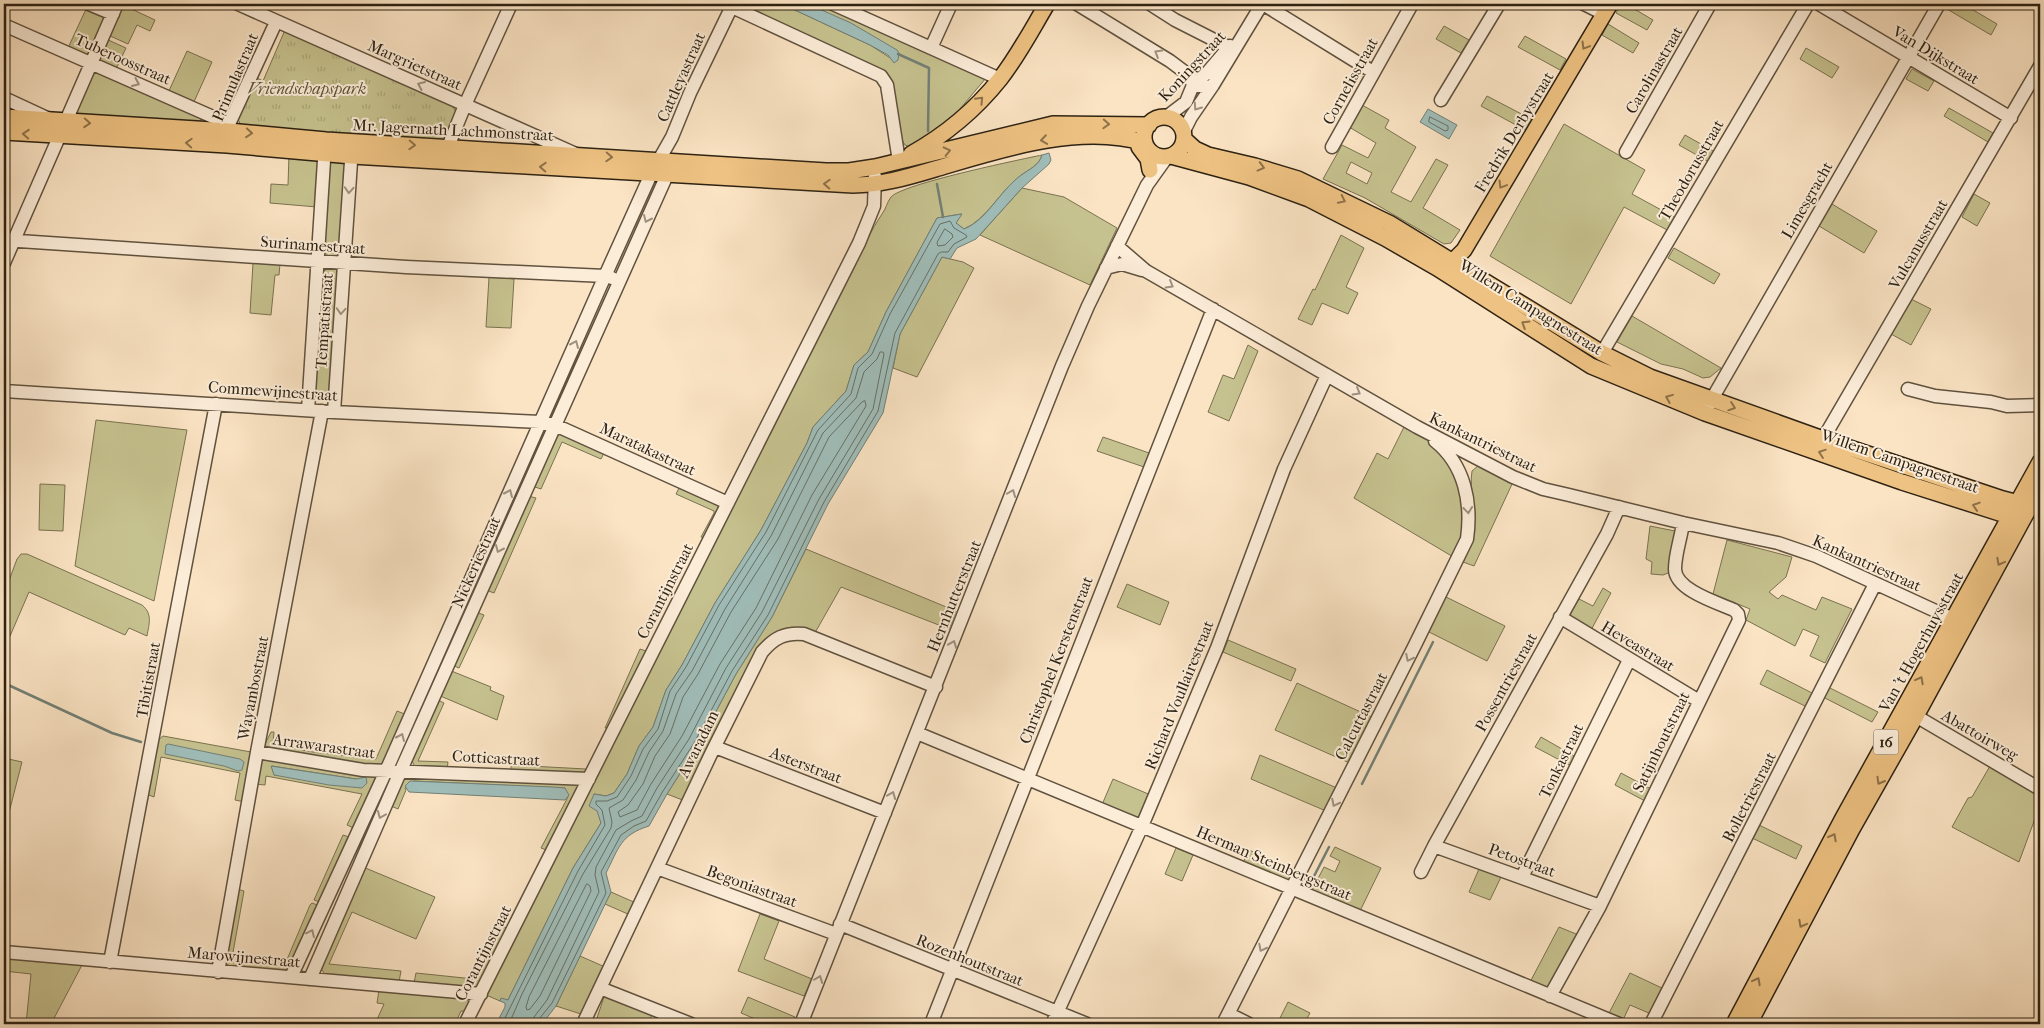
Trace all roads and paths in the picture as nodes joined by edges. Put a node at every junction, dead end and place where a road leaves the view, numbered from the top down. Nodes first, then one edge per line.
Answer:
1 (89, 4) edge
2 (238, 4) edge
3 (511, 4) edge
4 (833, 4) edge
5 (951, 4) edge
6 (1047, 4) edge
7 (1077, 4) edge
8 (1150, 4) edge
9 (1262, 4) edge
10 (1412, 4) edge
11 (1499, 4) edge
12 (1584, 4) edge
13 (1710, 4) edge
14 (1808, 4) edge
15 (1819, 4) edge
16 (1939, 4) edge
17 (732, 5) edge
18 (850, 7) edge
19 (115, 9) edge
20 (1607, 9) edge
21 (276, 22) junction
22 (4, 25) edge
23 (931, 48) junction
24 (1231, 49) junction
25 (1907, 57) junction
26 (92, 63) junction
27 (2040, 66) edge
28 (1373, 72) junction
29 (1000, 79) junction
30 (1193, 85) junction
31 (1213, 86) junction
32 (4, 98) edge
33 (1441, 100) dead end
34 (465, 105) junction
35 (4, 117) edge
36 (1165, 118) junction
37 (2011, 118) junction
38 (59, 120) junction
39 (1149, 124) junction
40 (4, 132) edge
41 (228, 134) junction
42 (58, 136) junction
43 (1184, 136) junction
44 (1128, 139) junction
45 (325, 147) junction
46 (1332, 147) dead end
47 (1148, 148) junction
48 (352, 149) junction
49 (1626, 152) dead end
50 (447, 154) junction
51 (579, 156) junction
52 (1169, 156) junction
53 (666, 160) junction
54 (899, 161) junction
55 (875, 167) junction
56 (1150, 170) junction
57 (659, 174) junction
58 (875, 184) junction
59 (1147, 185) junction
60 (874, 206) junction
61 (8, 241) edge
62 (1117, 246) junction
63 (318, 261) junction
64 (1453, 261) junction
65 (4, 263) edge
66 (345, 263) junction
67 (1106, 268) junction
68 (1437, 268) junction
69 (1146, 271) junction
70 (605, 276) junction
71 (619, 280) junction
72 (1213, 309) junction
73 (1602, 353) junction
74 (1327, 375) junction
75 (1908, 389) dead end
76 (4, 391) edge
77 (216, 404) junction
78 (2040, 405) edge
79 (1708, 406) junction
80 (308, 410) junction
81 (328, 411) junction
82 (540, 422) junction
83 (555, 424) junction
84 (1417, 428) junction
85 (1822, 439) junction
86 (1482, 462) junction
87 (2040, 462) edge
88 (1908, 467) junction
89 (1902, 482) junction
90 (1465, 487) junction
91 (2040, 488) edge
92 (728, 504) junction
93 (1619, 507) junction
94 (2020, 511) junction
95 (1684, 523) junction
96 (1875, 584) junction
97 (1560, 617) junction
98 (1953, 619) junction
99 (1629, 660) junction
100 (936, 687) junction
101 (1699, 701) junction
102 (1910, 713) junction
103 (917, 734) junction
104 (715, 748) junction
105 (257, 752) junction
106 (386, 770) junction
107 (400, 770) junction
108 (1028, 778) junction
109 (589, 779) junction
110 (2040, 788) edge
111 (885, 813) junction
112 (1142, 826) junction
113 (1434, 846) junction
114 (657, 868) junction
115 (1421, 872) dead end
116 (1522, 877) junction
117 (1293, 888) junction
118 (1600, 906) junction
119 (838, 929) junction
120 (4, 952) edge
121 (110, 962) junction
122 (952, 970) junction
123 (218, 972) junction
124 (291, 977) junction
125 (310, 979) junction
126 (600, 988) junction
127 (481, 994) junction
128 (1550, 996) junction
129 (1055, 1019) edge
130 (1226, 1019) edge
131 (465, 1024) edge
132 (583, 1024) edge
133 (691, 1024) edge
134 (802, 1024) edge
135 (931, 1024) edge
136 (1087, 1024) edge
137 (1249, 1024) edge
138 (1619, 1024) edge
139 (1651, 1024) edge
140 (1734, 1024) edge
141 (1749, 1024) edge

1 - 19 street
2 - 21 street, Margrietstraat
3 - 34 street
4 - 18 street
5 - 23 street
6 - 29 main road
30 -> 7 street
8 - 24 street
9 - 24 street, Koningstraat
9 - 28 street
10 - 28 street, Cornelisstraat
11 - 33 street
12 - 20 street
13 - 49 street, Carolinastraat
14 - 73 street, Theodorusstraat
15 - 25 street, Van Dijkstraat
16 - 25 street, Limesgracht
17 - 53 street, Cattleyastraat
17 - 54 street
18 - 23 street
19 - 26 street
20 -> 64 main road, Fredrik Derbystraat
34 -> 21 street, Margrietstraat
21 - 41 street, Primulastraat
22 - 26 street, Tuberoosstraat
23 - 29 street
24 - 30 street, Koningstraat
24 - 31 street, Koningstraat
25 - 37 street, Van Dijkstraat
25 - 79 street, Limesgracht
26 - 38 street
26 -> 41 street, Tuberoosstraat
27 - 37 street, Vulcanusstraat
28 - 46 street, Cornelisstraat
54 -> 29 main road
30 - 31 street
30 - 36 street, Koningstraat
31 -> 43 street, Koningstraat
32 - 38 street
34 - 50 street
34 - 51 street, Margrietstraat
35 - 38 main road, Mr. Jagernath Lachmonstraat
36 - 39 main road
36 - 43 main road
37 - 85 street, Vulcanusstraat
38 -> 41 main road, Mr. Jagernath Lachmonstraat
38 - 42 street
39 - 47 main road
54 -> 39 main road
42 -> 40 main road, Mr. Jagernath Lachmonstraat
41 -> 42 main road, Mr. Jagernath Lachmonstraat
41 - 45 main road, Mr. Jagernath Lachmonstraat
42 - 61 street
43 - 52 main road
43 -> 64 main road, Willem Campagnestraat
44 - 47 main road
44 - 56 main road
44 -> 58 main road, Mr. Jagernath Lachmonstraat
45 - 48 main road, Mr. Jagernath Lachmonstraat
45 - 63 street, Tempatistraat
47 - 52 main road
47 - 56 street, Hernhutterstraat
48 - 50 main road, Mr. Jagernath Lachmonstraat
48 -> 66 street, Tempatistraat
50 - 51 main road, Mr. Jagernath Lachmonstraat
57 -> 50 main road, Mr. Jagernath Lachmonstraat
51 -> 53 main road, Mr. Jagernath Lachmonstraat
52 - 59 street, Hernhutterstraat
52 - 68 main road, Willem Campagnestraat
53 - 55 main road, Mr. Jagernath Lachmonstraat
53 - 57 street, Nickeriestraat
54 - 55 main road, Mr. Jagernath Lachmonstraat
55 - 58 street
56 - 59 street, Hernhutterstraat
58 -> 57 main road, Mr. Jagernath Lachmonstraat
57 - 70 street, Nickeriestraat
57 -> 71 street, Nickeriestraat
58 - 60 street, Corantijnstraat
58 - 60 street
59 - 62 street, Hernhutterstraat
60 - 92 street, Corantijnstraat
61 - 63 street, Surinamestraat
61 - 65 street
62 - 67 street, Hernhutterstraat
62 - 69 street, Kankantriestraat
63 - 66 street, Surinamestraat
63 - 80 street, Tempatistraat
64 - 68 main road, Fredrik Derbystraat
64 - 73 main road, Willem Campagnestraat
66 - 70 street, Surinamestraat
66 -> 81 street, Tempatistraat
67 - 69 street
100 -> 67 street, Hernhutterstraat
79 -> 68 main road, Willem Campagnestraat
69 -> 72 street, Kankantriestraat
70 - 71 street, Surinamestraat
82 -> 70 street, Nickeriestraat
71 - 83 street, Nickeriestraat
72 - 74 street, Kankantriestraat
72 - 108 street, Christophel Kerstenstraat
73 - 79 main road, Willem Campagnestraat
74 -> 84 street, Kankantriestraat
74 - 112 street, Richard Voullairestraat
75 - 78 street
76 - 77 street, Commewijnestraat
77 - 80 street, Commewijnestraat
77 - 121 street, Tibitistraat
79 -> 85 main road, Willem Campagnestraat
89 -> 79 main road, Willem Campagnestraat
80 - 81 street, Commewijnestraat
81 - 82 street, Commewijnestraat
81 - 105 street, Wayambostraat
82 - 83 street, Commewijnestraat
106 -> 82 street, Nickeriestraat
83 - 92 street, Maratakastraat
83 -> 107 street, Nickeriestraat
84 - 86 street, Kankantriestraat
84 - 90 street, Calcuttastraat
85 - 88 main road, Willem Campagnestraat
86 - 90 street
86 - 93 street, Kankantriestraat
87 - 94 main road, Van 't Hogerhuysstraat / 16
88 - 89 main road
88 - 94 main road, Willem Campagnestraat
94 -> 89 main road, Willem Campagnestraat
90 -> 117 street, Calcuttastraat
91 - 94 main road, Van 't Hogerhuysstraat / 16
92 - 109 street, Corantijnstraat
93 - 95 street, Kankantriestraat
93 - 97 street, Possentriestraat
94 - 98 main road, Van 't Hogerhuysstraat / 16
94 -> 102 main road, Van 't Hogerhuysstraat / 16
95 - 96 street, Kankantriestraat
95 - 101 street, Satijnhoutstraat
96 - 98 street, Kankantriestraat
96 - 139 street, Bolletriestraat
97 - 99 street, Heveastraat
97 - 113 street, Possentriestraat
102 -> 98 main road, Van 't Hogerhuysstraat / 16
99 - 101 street, Heveastraat
99 - 116 street, Tonkastraat
100 - 103 street, Hernhutterstraat
100 - 104 street, Awaradam
101 - 118 street, Satijnhoutstraat
102 - 110 street, Abattoirweg
140 -> 102 main road, Van 't Hogerhuysstraat / 16
102 -> 141 main road, Van 't Hogerhuysstraat / 16
103 - 108 street, Herman Steinbergstraat
111 -> 103 street, Hernhutterstraat
104 - 111 street, Asterstraat
104 - 114 street, Awaradam
105 - 106 street, Arrawarastraat
105 - 123 street, Wayambostraat
106 - 107 street, Arrawarastraat
124 -> 106 street, Nickeriestraat
107 - 109 street, Cotticastraat
107 -> 125 street, Nickeriestraat
108 - 112 street, Herman Steinbergstraat
108 - 122 street, Christophel Kerstenstraat
109 - 127 street, Corantijnstraat
111 - 119 street, Hernhutterstraat
112 - 117 street, Herman Steinbergstraat
112 - 129 street, Richard Voullairestraat
113 - 115 street, Possentriestraat
113 - 116 street, Petostraat
114 - 119 street, Begoniastraat
114 - 126 street, Awaradam
116 - 118 street, Petostraat
117 - 128 street, Herman Steinbergstraat
117 -> 130 street, Calcuttastraat
118 - 128 street, Satijnhoutstraat
119 - 122 street, Rozenhoutstraat
134 -> 119 street, Hernhutterstraat
120 - 121 street, Marowijnestraat
121 - 123 street, Marowijnestraat
122 - 129 street, Rozenhoutstraat
122 - 135 street, Christophel Kerstenstraat
123 - 124 street, Marowijnestraat
124 - 125 street, Marowijnestraat
125 - 127 street, Marowijnestraat
126 - 132 street, Awaradam
126 - 133 street
127 - 131 street, Corantijnstraat
128 - 138 street, Herman Steinbergstraat
129 - 136 street, Rozenhoutstraat
130 - 137 street

